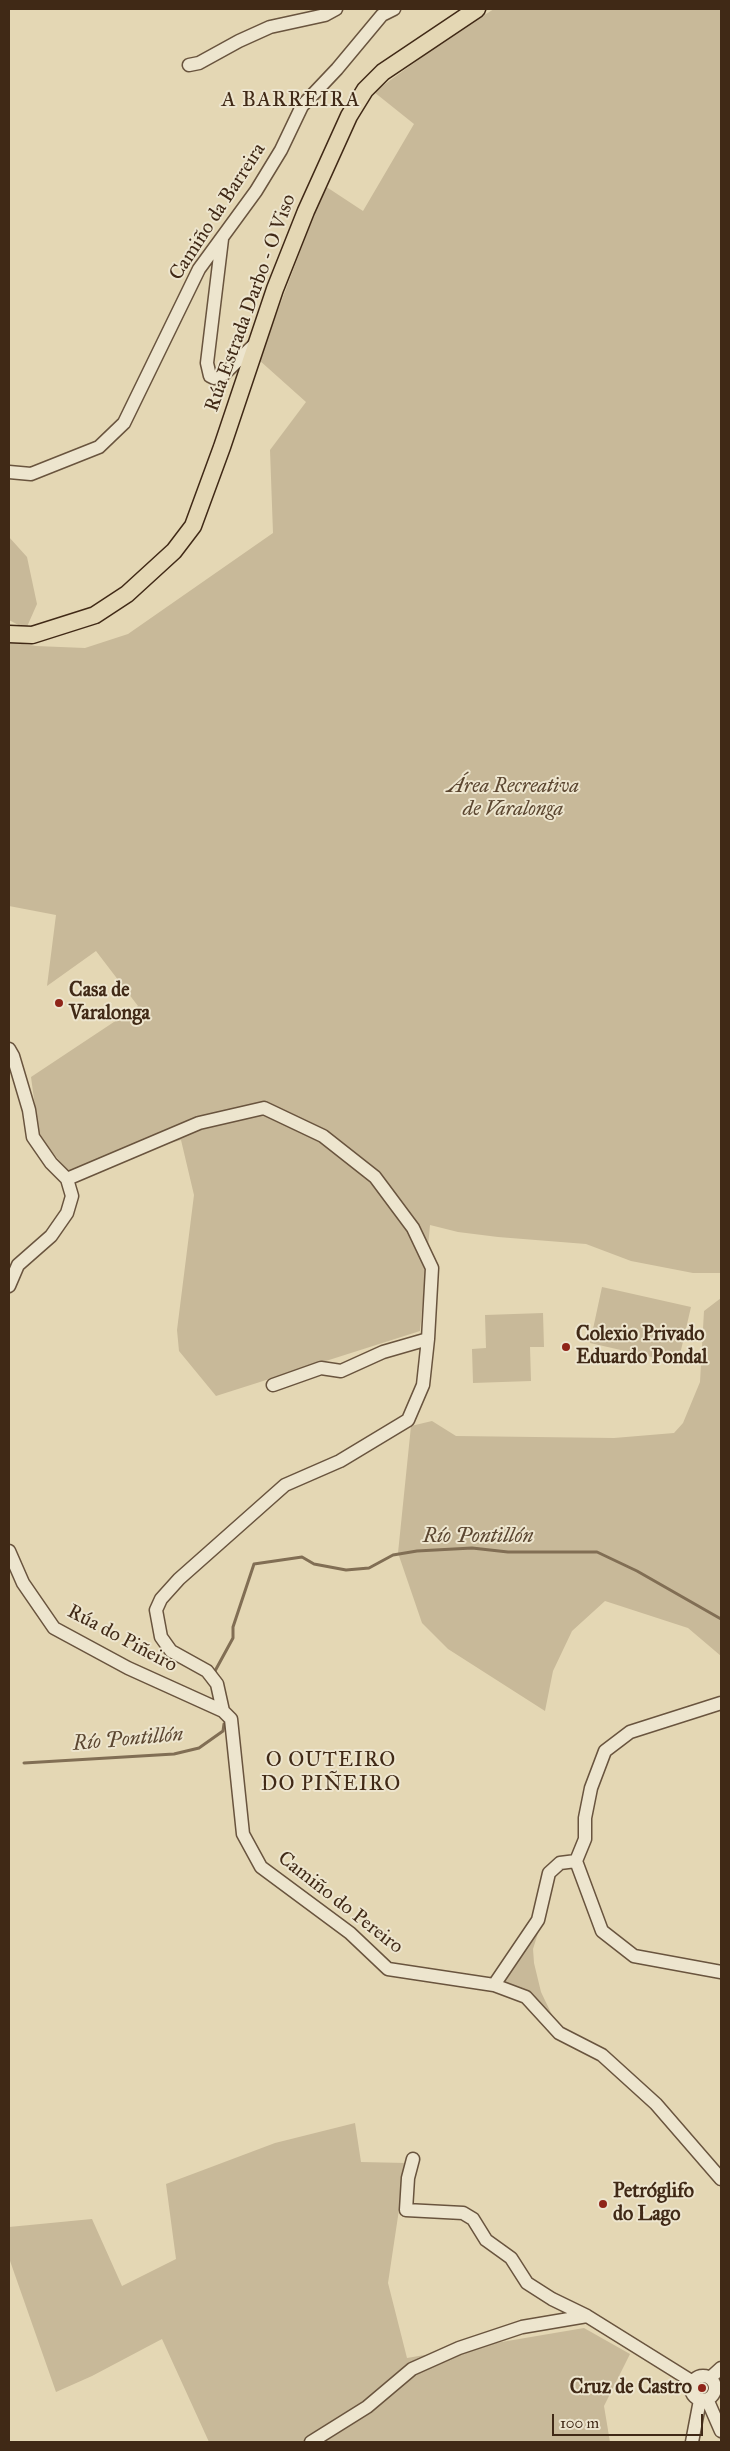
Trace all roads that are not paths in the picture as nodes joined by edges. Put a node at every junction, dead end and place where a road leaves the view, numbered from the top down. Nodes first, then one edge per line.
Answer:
1 (336, 9) edge
2 (394, 9) edge
3 (477, 9) edge
4 (378, 14) edge
5 (189, 66) dead end
6 (222, 238) junction
7 (257, 343) junction
8 (9, 472) edge
9 (9, 634) edge
10 (9, 1049) edge
11 (67, 1179) junction
12 (9, 1286) edge
13 (428, 1339) junction
14 (273, 1385) dead end
15 (9, 1551) edge
16 (721, 1703) edge
17 (224, 1711) junction
18 (576, 1861) junction
19 (721, 1972) edge
20 (494, 1985) junction
21 (413, 2158) dead end
22 (721, 2179) edge
23 (587, 2316) junction
24 (721, 2368) edge
25 (710, 2378) junction
26 (693, 2382) junction
27 (703, 2400) junction
28 (721, 2431) edge
29 (311, 2442) edge
30 (692, 2442) edge

1 - 5 street
2 - 4 street, Camiño da Barreira
3 - 7 main road, Rúa Estrada Darbo - O Viso
4 - 6 street, Camiño da Barreira
6 - 7 street
6 - 8 street, Camiño da Barreira
7 - 9 main road, Rúa Estrada Darbo - O Viso
10 - 11 street
11 - 12 street
11 - 13 street, Camiño do Pereiro
13 - 14 street
13 - 17 street, Camiño do Pereiro
15 - 17 street, Rúa do Piñeiro
16 - 18 street
17 - 20 street, Camiño do Pereiro
18 - 19 street
18 - 20 street
20 - 22 street, Camiño do Pereiro
21 - 23 street
23 - 26 street
23 - 29 street
24 - 25 street
25 - 26 street
25 - 27 street
26 - 27 street
27 - 28 street
27 - 30 street

